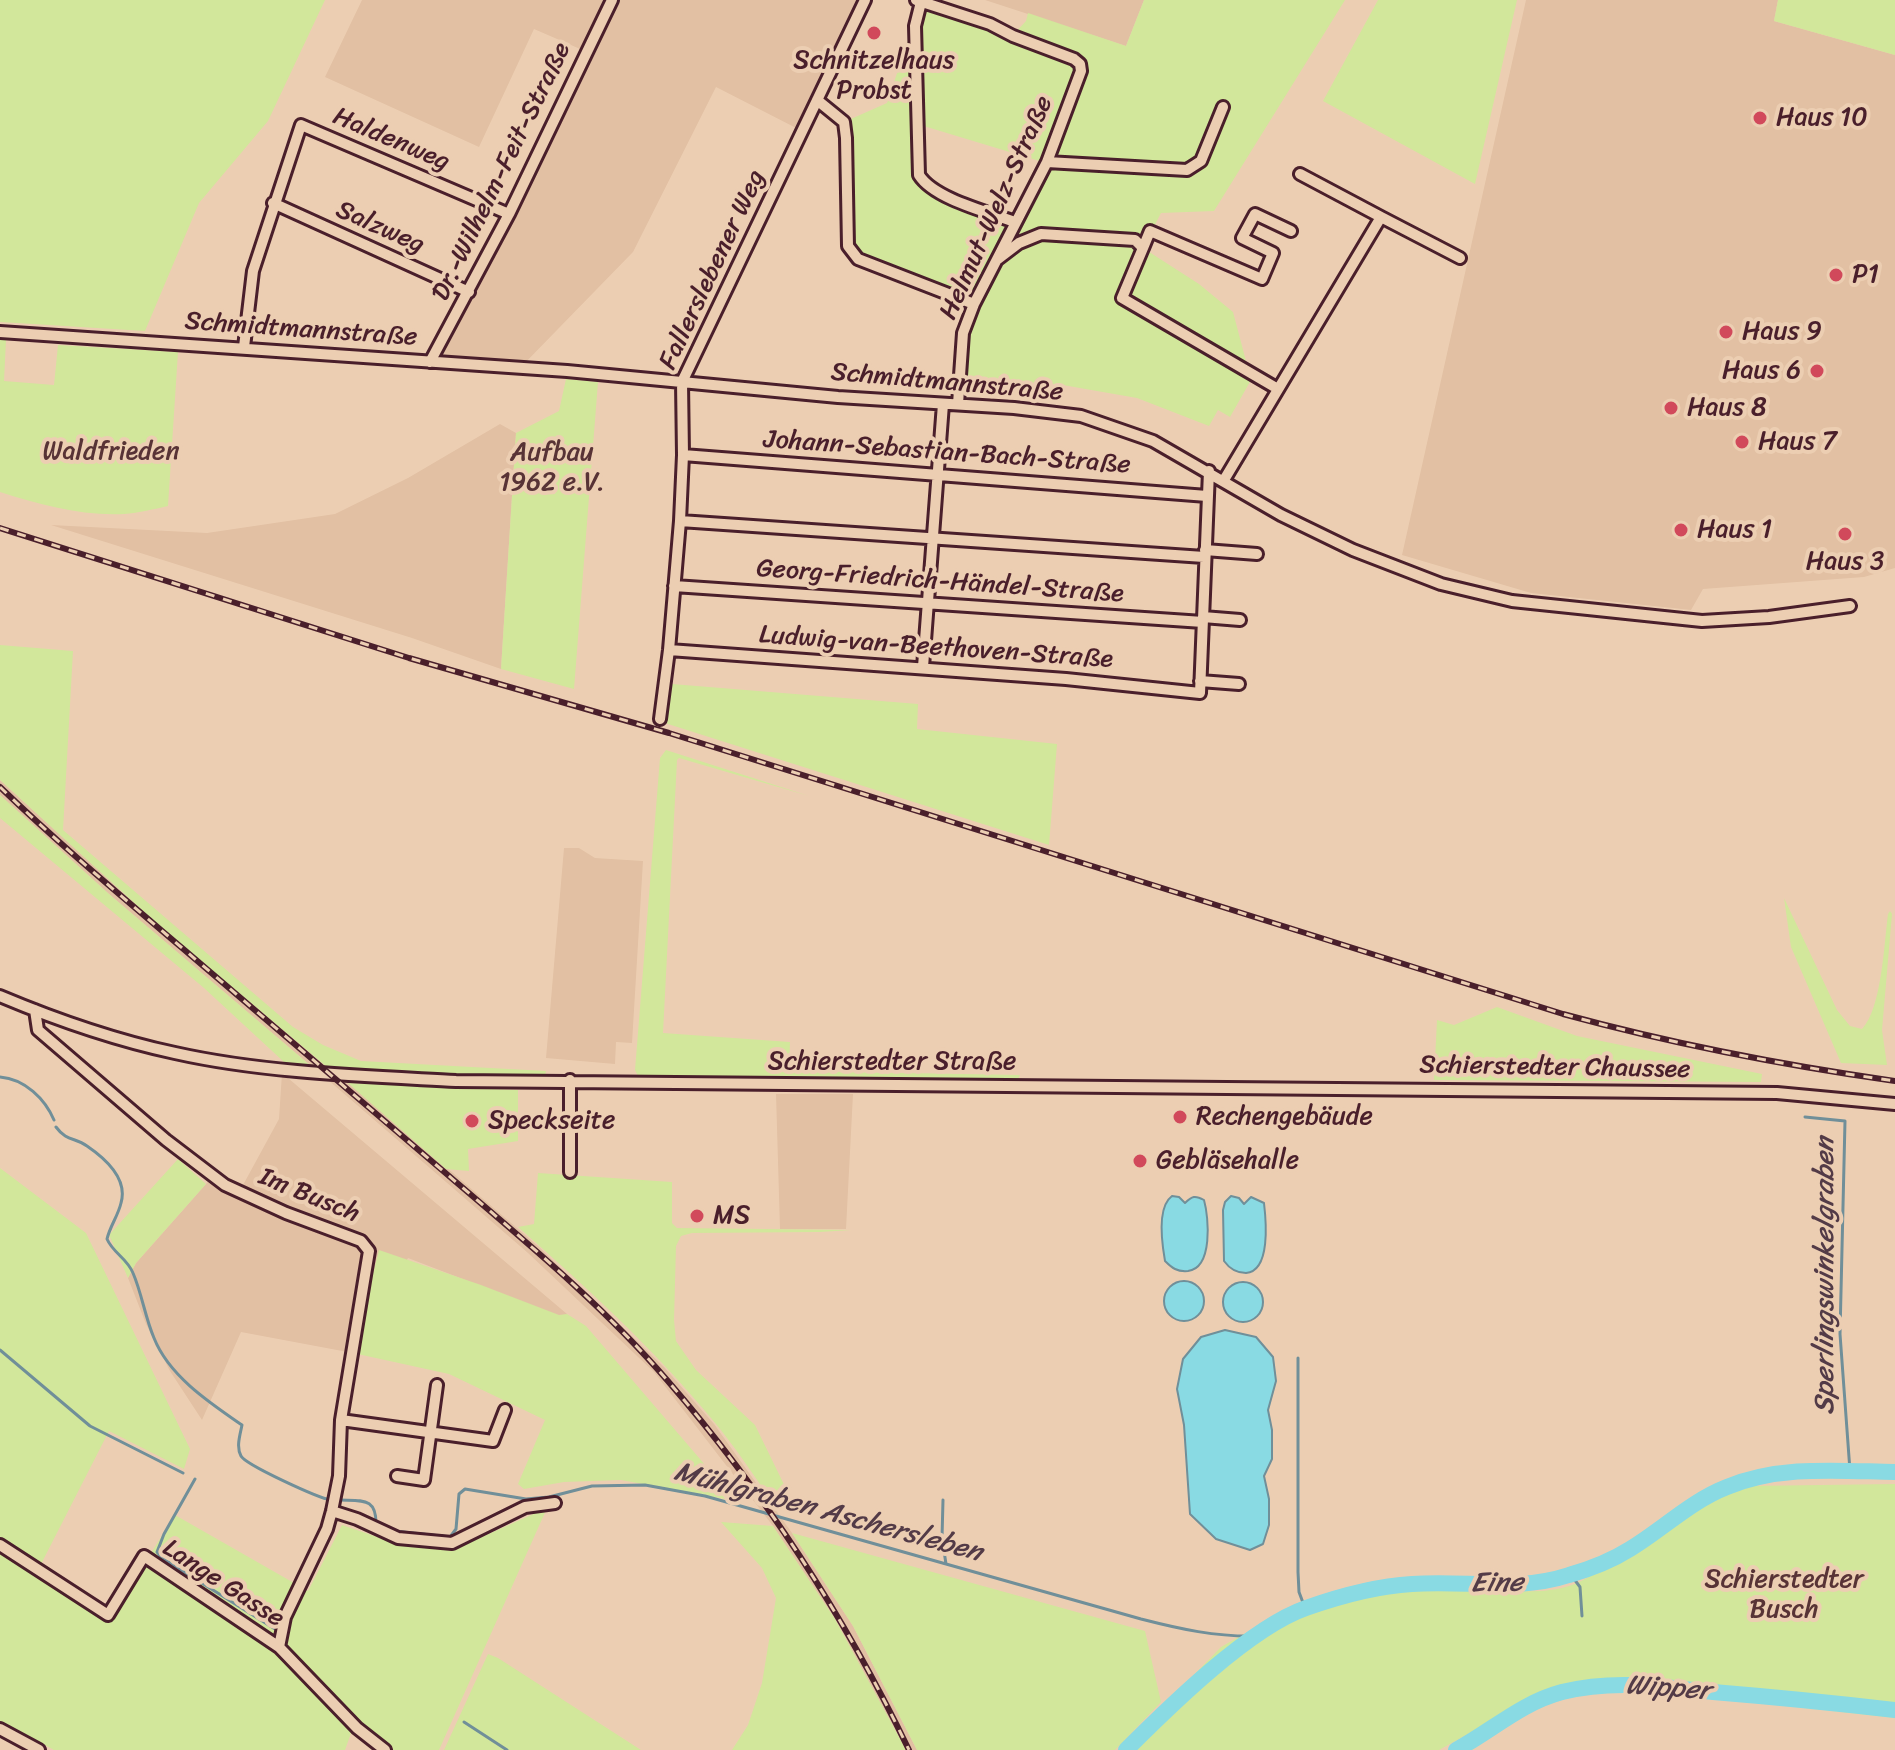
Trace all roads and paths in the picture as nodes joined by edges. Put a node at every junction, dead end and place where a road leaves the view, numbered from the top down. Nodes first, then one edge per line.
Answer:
1 (612, 0) edge
2 (865, 0) edge
3 (918, 1) edge
4 (817, 100) junction
5 (1223, 107) dead end
6 (1047, 162) junction
7 (1300, 174) dead end
8 (273, 203) junction
9 (509, 214) junction
10 (1381, 217) junction
11 (1015, 222) junction
12 (1291, 231) dead end
13 (1143, 248) junction
14 (1460, 258) dead end
15 (995, 261) junction
16 (469, 292) junction
17 (974, 304) junction
18 (0, 332) edge
19 (244, 347) junction
20 (430, 362) junction
21 (682, 382) junction
22 (1278, 389) junction
23 (943, 404) junction
24 (958, 404) junction
25 (683, 455) junction
26 (1209, 471) junction
27 (937, 474) junction
28 (1224, 480) junction
29 (1207, 496) junction
30 (680, 521) junction
31 (934, 539) junction
32 (1204, 553) junction
33 (1257, 554) dead end
34 (674, 586) junction
35 (929, 602) junction
36 (1850, 606) dead end
37 (1203, 620) junction
38 (1240, 620) dead end
39 (669, 650) junction
40 (923, 667) junction
41 (1200, 681) junction
42 (1239, 684) dead end
43 (660, 719) dead end
44 (0, 996) edge
45 (35, 1010) junction
46 (570, 1080) junction
47 (1214, 1086) joint
48 (1895, 1104) edge
49 (570, 1172) dead end
50 (437, 1385) dead end
51 (505, 1410) dead end
52 (341, 1420) junction
53 (430, 1432) junction
54 (397, 1476) dead end
55 (555, 1503) dead end
56 (333, 1504) junction
57 (0, 1545) edge
58 (279, 1647) junction
59 (0, 1729) edge
60 (39, 1750) edge
61 (385, 1750) edge

1 - 9 street, Dr.-Wilhelm-Feit-Straße
2 - 4 street, Fallerslebener Weg
3 - 6 street, Helmut-Welz-Straße
3 - 11 street
4 - 17 street
4 - 21 street, Fallerslebener Weg
5 - 6 street
6 - 11 street, Helmut-Welz-Straße
7 - 10 street
8 - 9 street, Haldenweg
8 - 16 street, Salzweg
8 - 19 street
9 - 16 street, Dr.-Wilhelm-Feit-Straße
10 - 14 street
10 - 22 street
11 - 15 street, Helmut-Welz-Straße
12 - 13 street
13 - 15 street
13 - 22 street
15 - 17 street, Helmut-Welz-Straße
16 - 20 street, Dr.-Wilhelm-Feit-Straße
17 - 24 street, Helmut-Welz-Straße
18 - 19 street, Schmidtmannstraße
19 - 20 street, Schmidtmannstraße
20 - 21 street, Schmidtmannstraße
21 - 23 street, Schmidtmannstraße
21 - 25 street, Fallerslebener Weg
22 - 28 street
23 - 24 street, Schmidtmannstraße
23 - 27 street
24 - 26 street, Schmidtmannstraße
25 - 27 street, Johann-Sebastian-Bach-Straße
25 - 30 street, Fallerslebener Weg
26 - 28 street, Schmidtmannstraße
26 - 29 street
27 - 29 street, Johann-Sebastian-Bach-Straße
27 - 31 street
28 - 36 street, Schmidtmannstraße
29 - 32 street
30 - 31 street
30 - 34 street, Fallerslebener Weg
31 - 32 street
31 - 35 street
32 - 33 street
32 - 37 street
34 - 35 street, Georg-Friedrich-Händel-Straße
34 - 39 street, Fallerslebener Weg
35 - 37 street, Georg-Friedrich-Händel-Straße
35 - 40 street
37 - 38 street, Georg-Friedrich-Händel-Straße
37 - 41 street
39 - 40 street, Ludwig-van-Beethoven-Straße
39 - 43 street, Fallerslebener Weg
40 - 41 street, Ludwig-van-Beethoven-Straße
41 - 42 street
44 - 45 street, Schierstedter Straße
45 - 46 street, Schierstedter Straße
45 - 52 street, Im Busch
46 - 47 street, Schierstedter Straße
46 - 49 street
47 - 48 street, Schierstedter Chaussee
50 - 53 street
51 - 53 street
52 - 53 street
52 - 56 street, Im Busch
53 - 54 street
55 - 56 street
56 - 58 street, Im Busch
57 - 58 street, Lange Gasse
58 - 61 street, Lange Gasse
59 - 60 street

